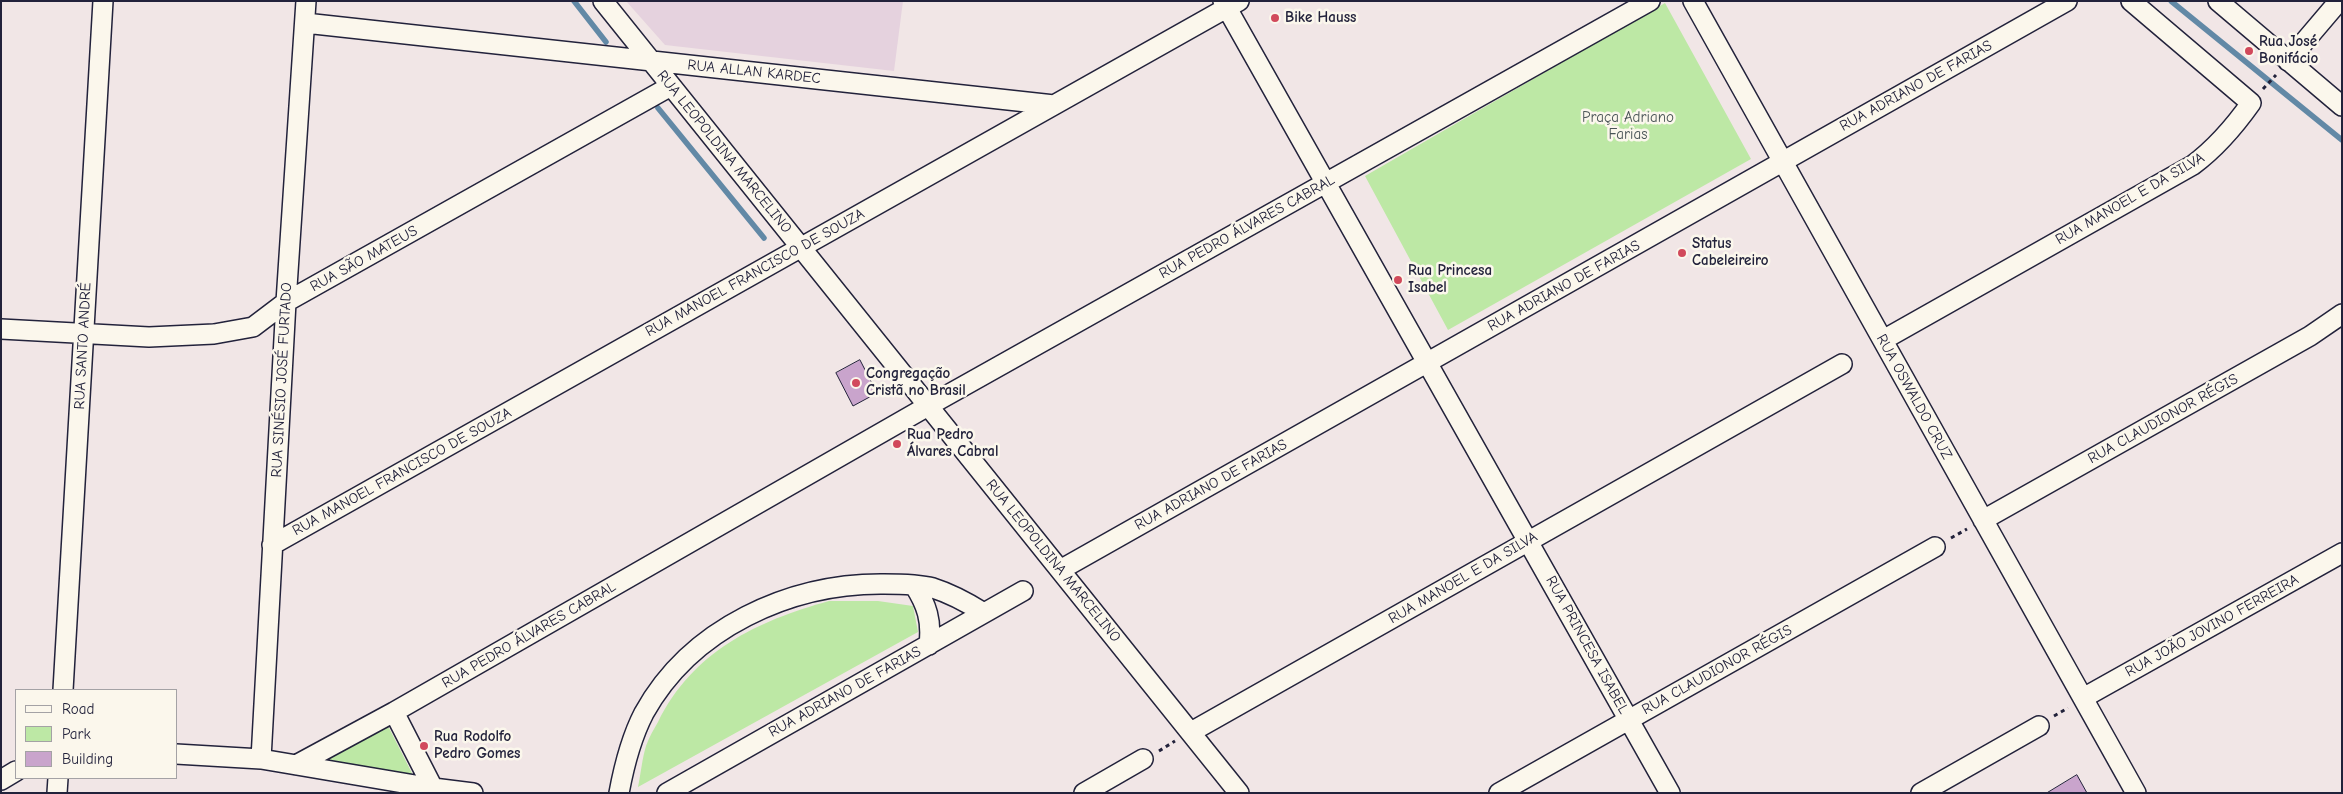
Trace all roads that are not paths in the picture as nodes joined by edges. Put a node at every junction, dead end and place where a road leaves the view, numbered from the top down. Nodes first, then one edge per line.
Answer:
1 (103, 1) edge
2 (306, 1) edge
3 (603, 1) edge
4 (1650, 1) edge
5 (1693, 1) edge
6 (2067, 1) edge
7 (2131, 1) edge
8 (2218, 1) edge
9 (2339, 1) edge
10 (1229, 4) edge
11 (305, 23) junction
12 (652, 61) junction
13 (2288, 61) junction
14 (671, 86) junction
15 (1054, 105) junction
16 (2342, 106) edge
17 (1783, 162) junction
18 (1324, 184) junction
19 (800, 248) junction
20 (286, 302) junction
21 (2342, 314) edge
22 (1, 329) edge
23 (84, 334) junction
24 (1883, 340) junction
25 (1426, 364) junction
26 (1842, 364) dead end
27 (928, 406) junction
28 (1983, 520) junction
29 (1529, 541) junction
30 (272, 545) junction
31 (1935, 547) road end
32 (2342, 553) edge
33 (1060, 570) junction
34 (914, 585) junction
35 (1023, 591) dead end
36 (984, 613) junction
37 (929, 645) junction
38 (63, 689) edge
39 (2083, 698) junction
40 (394, 712) junction
41 (1628, 720) junction
42 (2038, 726) road end
43 (1191, 732) junction
44 (178, 754) edge
45 (261, 759) junction
46 (1143, 760) road end
47 (296, 765) junction
48 (15, 772) edge
49 (58, 779) edge
50 (1, 780) edge
51 (433, 788) junction
52 (57, 793) edge
53 (473, 793) edge
54 (619, 793) edge
55 (667, 793) edge
56 (1084, 793) edge
57 (1239, 793) edge
58 (1499, 793) edge
59 (1670, 793) edge
60 (1921, 793) edge
61 (2136, 793) edge

1 - 23 street, RUA SANTO ANDRÉ
2 - 11 street, RUA SINÉSIO JOSÉ FURTADO
3 - 12 street, RUA LEOPOLDINA MARCELINO
4 - 18 street, RUA PEDRO ÁLVARES CABRAL
5 - 17 street, RUA OSWALDO CRUZ
6 - 17 street, RUA ADRIANO DE FARIAS
7 - 24 street, RUA MANOEL E DA SILVA
8 - 13 street
9 - 13 street
10 - 15 street, RUA MANOEL FRANCISCO DE SOUZA
10 - 18 street, RUA PRINCESA ISABEL
11 - 12 street, RUA ALLAN KARDEC
11 - 20 street, RUA SINÉSIO JOSÉ FURTADO
12 - 14 street, RUA LEOPOLDINA MARCELINO
12 - 15 street, RUA ALLAN KARDEC
13 - 16 street
14 - 19 street, RUA LEOPOLDINA MARCELINO
14 - 20 street, RUA SÃO MATEUS
15 - 19 street, RUA MANOEL FRANCISCO DE SOUZA
17 - 24 street, RUA OSWALDO CRUZ
17 - 25 street, RUA ADRIANO DE FARIAS
18 - 25 street, RUA PRINCESA ISABEL
18 - 27 street, RUA PEDRO ÁLVARES CABRAL
19 - 27 street, RUA LEOPOLDINA MARCELINO
19 - 30 street, RUA MANOEL FRANCISCO DE SOUZA
20 - 23 street, RUA SÃO MATEUS
20 - 30 street, RUA SINÉSIO JOSÉ FURTADO
21 - 28 street, RUA CLAUDIONOR RÉGIS
22 - 23 street, RUA SÃO MATEUS
23 - 38 street, RUA SANTO ANDRÉ
24 - 28 street, RUA OSWALDO CRUZ
25 - 29 street, RUA PRINCESA ISABEL
25 - 33 street, RUA ADRIANO DE FARIAS
26 - 29 street, RUA MANOEL E DA SILVA
27 - 33 street, RUA LEOPOLDINA MARCELINO
27 - 40 street, RUA PEDRO ÁLVARES CABRAL
28 - 39 street, RUA OSWALDO CRUZ
29 - 41 street, RUA PRINCESA ISABEL
29 - 43 street, RUA MANOEL E DA SILVA
30 - 45 street, RUA SINÉSIO JOSÉ FURTADO
31 - 41 street, RUA CLAUDIONOR RÉGIS
32 - 39 street, RUA JOÃO JOVINO FERREIRA
33 - 43 street, RUA LEOPOLDINA MARCELINO
34 - 36 street
34 - 37 street
34 - 54 street
35 - 36 street, RUA ADRIANO DE FARIAS
36 - 37 street, RUA ADRIANO DE FARIAS
37 - 55 street, RUA ADRIANO DE FARIAS
39 - 61 street, RUA OSWALDO CRUZ
40 - 47 street, RUA PEDRO ÁLVARES CABRAL
40 - 51 street
41 - 58 street, RUA CLAUDIONOR RÉGIS
41 - 59 street, RUA PRINCESA ISABEL
42 - 60 street
43 - 57 street, RUA LEOPOLDINA MARCELINO
44 - 45 street
45 - 47 street
46 - 56 street
47 - 51 street
48 - 50 street
49 - 52 street
51 - 53 street

